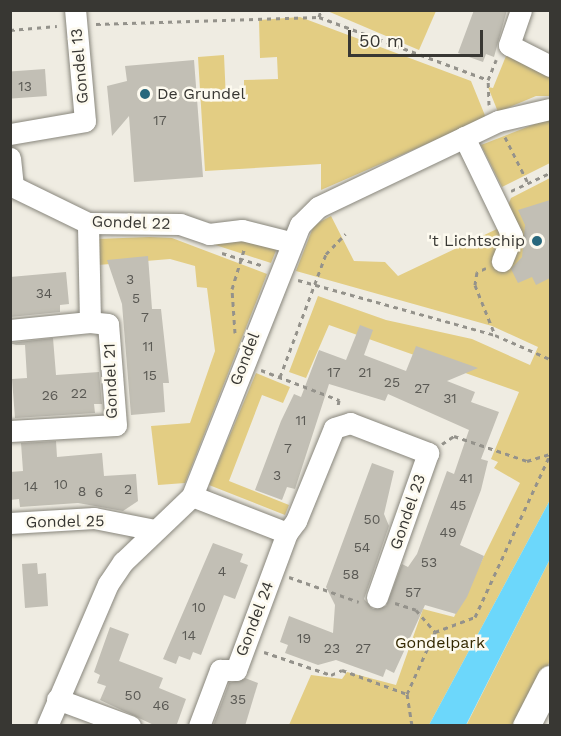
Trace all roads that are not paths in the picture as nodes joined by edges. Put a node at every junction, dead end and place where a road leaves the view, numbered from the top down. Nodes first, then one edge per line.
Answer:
1 (521, 10) edge
2 (76, 17) edge
3 (550, 66) edge
4 (550, 109) edge
5 (10, 134) edge
6 (464, 137) junction
7 (10, 158) edge
8 (12, 185) edge
9 (88, 223) junction
10 (290, 242) junction
11 (502, 261) road end
12 (90, 322) junction
13 (10, 330) edge
14 (10, 431) edge
15 (192, 496) junction
16 (10, 523) edge
17 (155, 530) junction
18 (286, 532) junction
19 (377, 597) road end
20 (550, 679) edge
21 (57, 699) junction
22 (47, 726) edge
23 (130, 726) edge
24 (199, 726) edge
25 (526, 726) edge

1 - 3 street
2 - 5 street, Gondel 13
4 - 6 street, Gondel
6 - 10 street, Gondel
6 - 11 street
7 - 8 street, Gondel 22
8 - 9 street, Gondel 22
9 - 10 street, Gondel 22
9 - 12 street, Gondel 21
10 - 15 street, Gondel
12 - 13 street, Gondel 21
12 - 14 street, Gondel 21
15 - 17 street, Gondel
15 - 18 street
16 - 17 street, Gondel 25
17 - 21 street, Gondel
18 - 19 street, Gondel 23
18 - 24 street, Gondel 24
20 - 25 main road
21 - 22 street, Gondel
21 - 23 street

